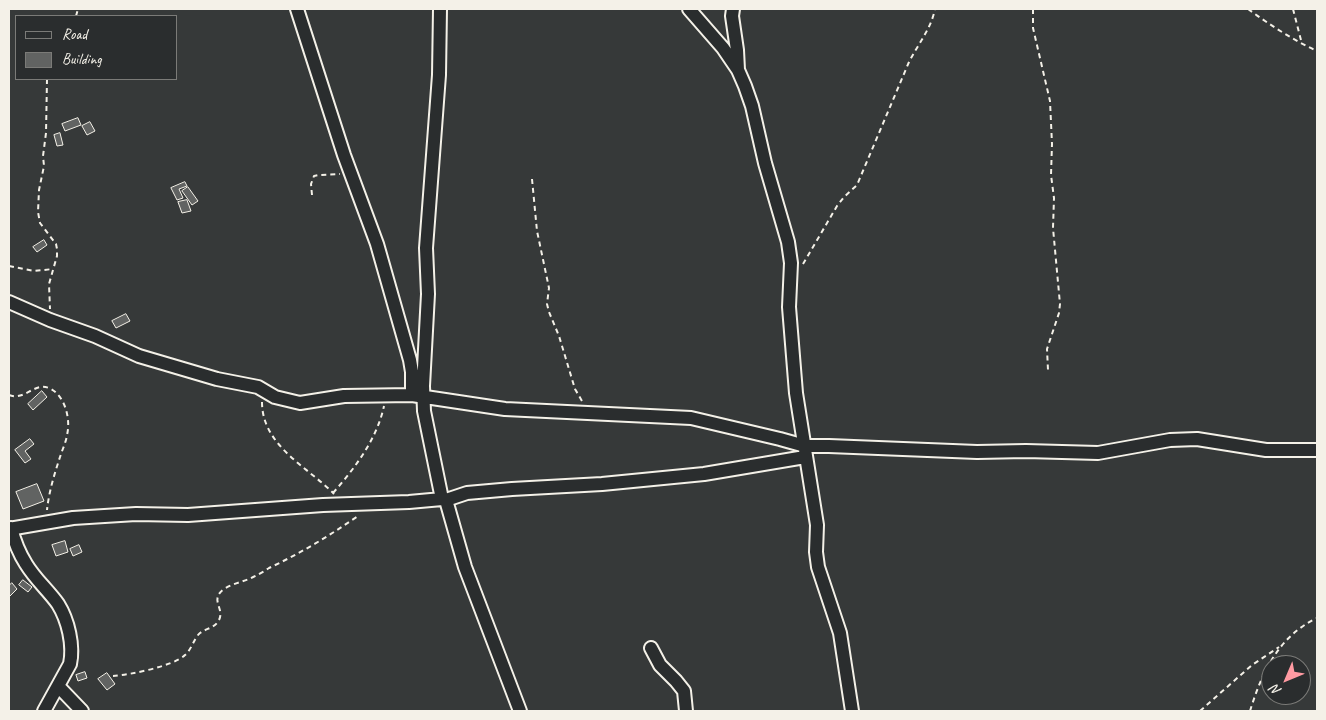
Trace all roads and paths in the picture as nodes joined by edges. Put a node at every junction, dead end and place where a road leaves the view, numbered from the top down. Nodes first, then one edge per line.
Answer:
1 (297, 9) edge
2 (440, 9) edge
3 (690, 9) edge
4 (733, 9) edge
5 (935, 9) edge
6 (1033, 9) edge
7 (1248, 9) edge
8 (1293, 9) edge
9 (1302, 44) junction
10 (1317, 50) edge
11 (738, 70) junction
12 (47, 80) edge
13 (351, 175) junction
14 (532, 180) dead end
15 (312, 195) dead end
16 (9, 266) edge
17 (53, 269) junction
18 (791, 282) junction
19 (9, 302) edge
20 (50, 320) junction
21 (1048, 370) dead end
22 (264, 390) junction
23 (389, 394) junction
24 (9, 395) edge
25 (418, 396) junction
26 (586, 412) junction
27 (1317, 450) edge
28 (805, 452) junction
29 (337, 499) junction
30 (444, 500) junction
31 (377, 504) junction
32 (46, 522) junction
33 (10, 528) edge
34 (1317, 618) edge
35 (1281, 646) junction
36 (651, 648) dead end
37 (113, 676) dead end
38 (58, 686) junction
39 (44, 711) edge
40 (82, 711) edge
41 (520, 711) edge
42 (686, 711) edge
43 (852, 711) edge
44 (1200, 711) edge
45 (1250, 711) edge

1 - 13 street
2 - 25 street
3 - 11 street
4 - 11 street
5 - 18 path
6 - 21 path
7 - 9 path
8 - 9 path
9 - 10 path
11 - 18 street
12 - 17 path
13 - 15 path
13 - 25 street
14 - 26 path
16 - 17 path
17 - 20 path
18 - 28 street
19 - 20 street
20 - 22 street
22 - 23 street
22 - 29 path
23 - 25 street
23 - 29 path
24 - 32 path
25 - 26 street
25 - 30 street
26 - 28 street
27 - 28 street
28 - 30 street
28 - 43 street
29 - 31 street
29 - 32 street
30 - 31 street
30 - 41 street
31 - 37 path
32 - 33 street
33 - 38 street
34 - 35 path
35 - 44 path
35 - 45 path
36 - 42 street
38 - 39 street
38 - 40 street

